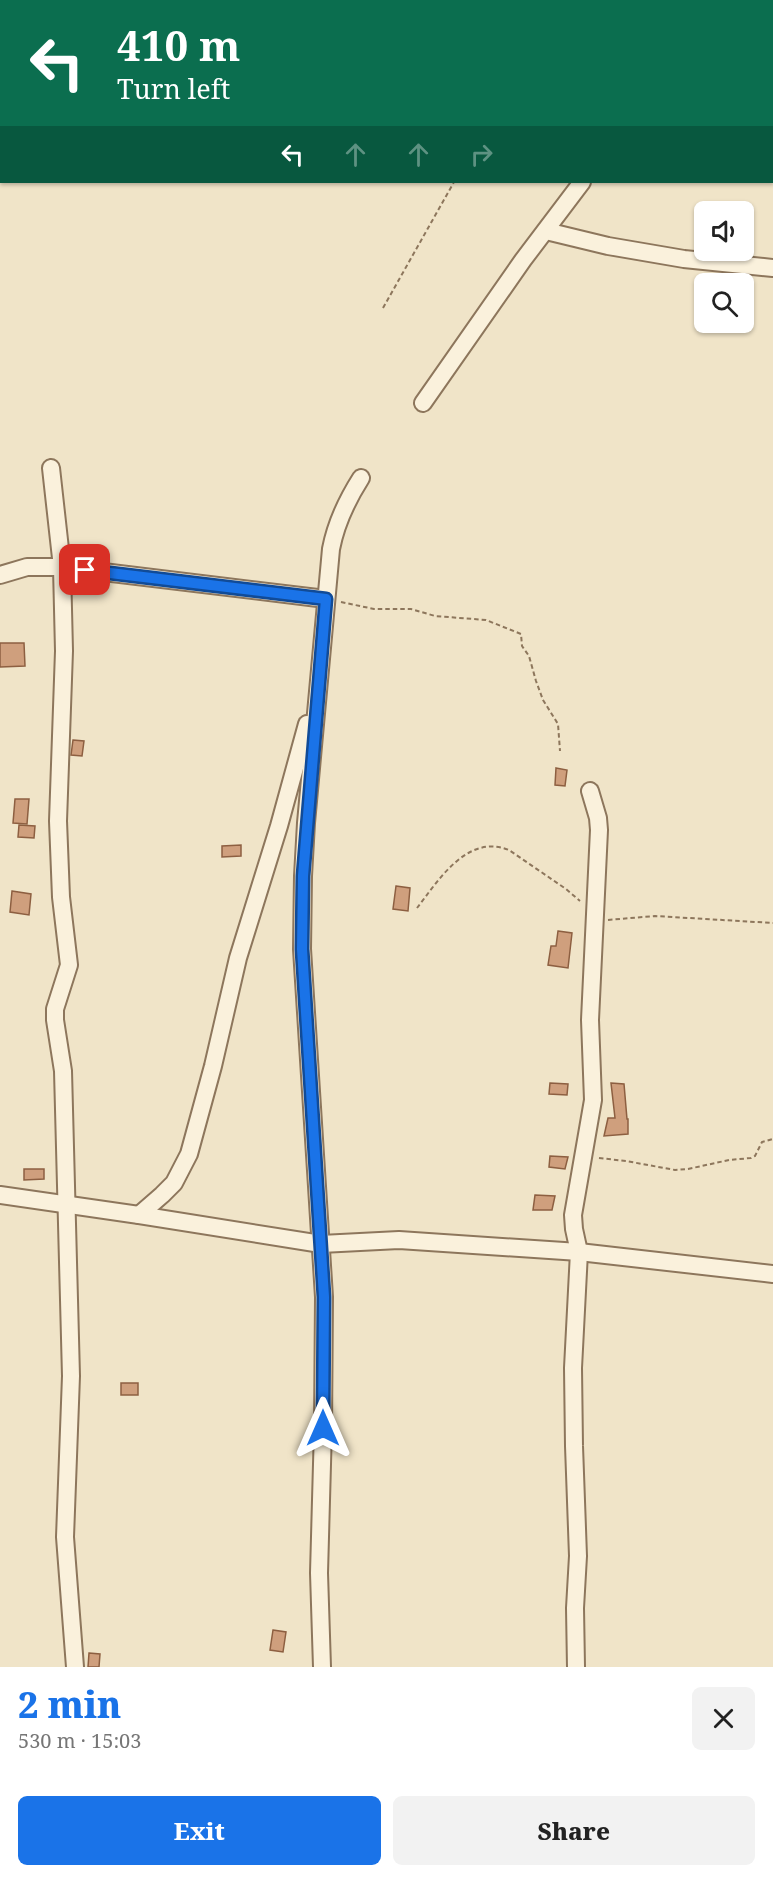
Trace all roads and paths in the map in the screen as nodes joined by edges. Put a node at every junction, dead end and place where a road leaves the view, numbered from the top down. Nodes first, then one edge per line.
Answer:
1 (453, 183) edge
2 (581, 183) edge
3 (546, 231) junction
4 (773, 268) edge
5 (382, 308) dead end
6 (423, 403) dead end
7 (51, 468) dead end
8 (361, 478) dead end
9 (62, 567) junction
10 (0, 575) edge
11 (326, 606) junction
12 (560, 751) dead end
13 (590, 791) dead end
14 (417, 908) dead end
15 (595, 919) junction
16 (773, 923) edge
17 (773, 1139) edge
18 (583, 1156) junction
19 (0, 1195) edge
20 (66, 1205) junction
21 (139, 1215) junction
22 (321, 1244) junction
23 (579, 1252) junction
24 (773, 1274) edge
25 (75, 1667) edge
26 (322, 1667) edge
27 (576, 1667) edge

1 - 5 path
2 - 3 street
3 - 4 street
3 - 6 street
7 - 9 street
8 - 11 street
9 - 10 street
9 - 11 street
9 - 20 street
11 - 12 path
11 - 21 street
11 - 22 street
13 - 15 street
14 - 15 path
15 - 16 path
15 - 18 street
17 - 18 path
18 - 23 street
19 - 20 street
20 - 21 street
20 - 25 street
21 - 22 street
22 - 23 street
22 - 26 street
23 - 24 street
23 - 27 street

